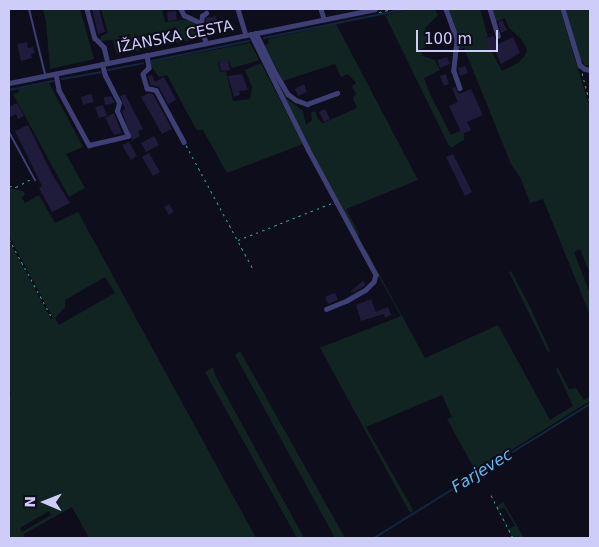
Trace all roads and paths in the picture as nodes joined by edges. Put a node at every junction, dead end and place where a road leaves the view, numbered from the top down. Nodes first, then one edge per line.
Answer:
1 (29, 9) edge
2 (182, 9) edge
3 (238, 9) edge
4 (321, 9) edge
5 (375, 9) edge
6 (446, 9) edge
7 (490, 9) edge
8 (563, 9) edge
9 (87, 10) edge
10 (206, 13) dead end
11 (324, 19) junction
12 (201, 23) junction
13 (251, 34) junction
14 (498, 36) dead end
15 (206, 43) junction
16 (147, 55) junction
17 (105, 64) junction
18 (580, 65) junction
19 (590, 70) edge
20 (56, 74) junction
21 (46, 76) junction
22 (9, 83) edge
23 (460, 88) dead end
24 (336, 93) dead end
25 (590, 102) edge
26 (9, 132) edge
27 (184, 142) joint
28 (34, 179) joint
29 (9, 186) edge
30 (336, 202) junction
31 (9, 239) edge
32 (237, 241) junction
33 (254, 271) dead end
34 (327, 309) dead end
35 (52, 318) dead end
36 (490, 495) dead end
37 (512, 538) edge

1 - 21 lane
2 - 12 street
3 - 13 street
4 - 11 street
5 - 11 street, IŽANSKA CESTA
6 - 23 street
7 - 14 street
8 - 18 street
9 - 17 street
10 - 12 street
11 - 13 street, IŽANSKA CESTA
12 - 15 street
13 - 15 street, IŽANSKA CESTA
13 - 24 street
13 - 30 street
15 - 16 street, IŽANSKA CESTA
16 - 17 street, IŽANSKA CESTA
16 - 27 street
17 - 20 street, IŽANSKA CESTA
17 - 20 street
18 - 19 street
18 - 25 path
20 - 21 street, IŽANSKA CESTA
21 - 22 street, IŽANSKA CESTA
26 - 28 lane
27 - 32 path
28 - 29 path
30 - 32 path
30 - 34 street
31 - 35 path
32 - 33 path
36 - 37 path

